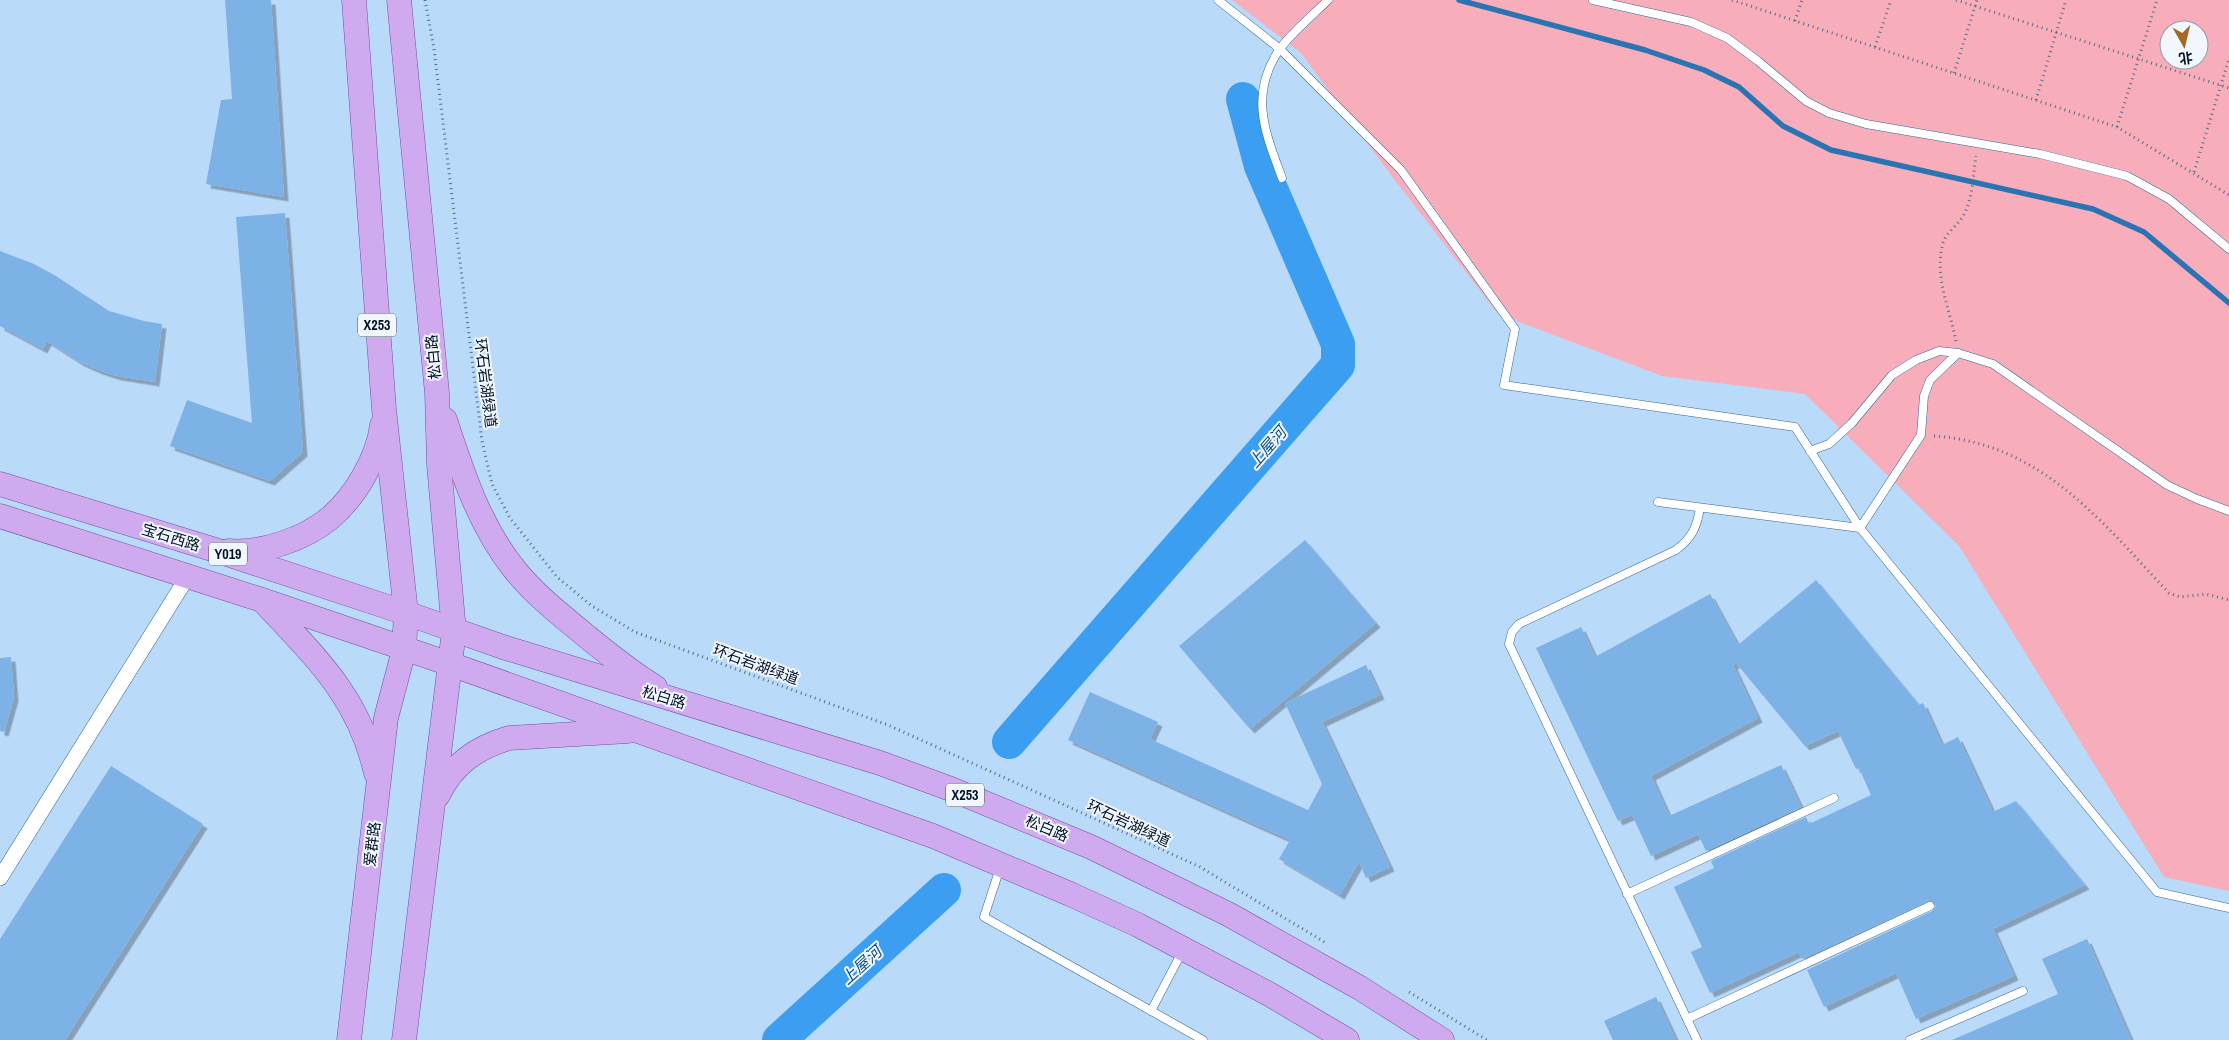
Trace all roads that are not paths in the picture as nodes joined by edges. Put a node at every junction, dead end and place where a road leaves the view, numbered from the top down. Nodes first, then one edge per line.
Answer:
1 (354, 0) edge
2 (400, 0) edge
3 (1218, 0) edge
4 (1328, 0) edge
5 (1593, 0) edge
6 (1280, 49) junction
7 (1282, 178) dead end
8 (2229, 249) edge
9 (1958, 353) junction
10 (437, 393) junction
11 (384, 409) junction
12 (1810, 451) junction
13 (0, 484) edge
14 (1658, 502) dead end
15 (1700, 508) junction
16 (2229, 511) edge
17 (0, 516) edge
18 (1860, 528) junction
19 (212, 549) junction
20 (188, 576) junction
21 (262, 600) junction
22 (406, 613) junction
23 (454, 631) junction
24 (404, 650) junction
25 (450, 664) junction
26 (682, 703) junction
27 (638, 731) junction
28 (378, 788) junction
29 (1834, 798) dead end
30 (433, 808) junction
31 (1002, 864) junction
32 (0, 878) edge
33 (1627, 894) junction
34 (1930, 906) dead end
35 (2229, 908) edge
36 (1184, 948) junction
37 (2023, 991) dead end
38 (1151, 1011) junction
39 (1687, 1019) junction
40 (349, 1040) edge
41 (404, 1040) edge
42 (1204, 1040) edge
43 (1347, 1040) edge
44 (1442, 1040) edge
45 (1697, 1040) edge
46 (1910, 1040) edge

1 - 11 main road, X253
2 - 10 main road, 松白路
3 - 6 lane
4 - 6 lane
5 - 8 lane
6 - 7 lane
6 - 12 lane
9 - 12 lane
9 - 16 lane
9 - 18 lane
10 - 23 main road, 松白路
10 - 26 main road
11 - 19 main road
11 - 22 main road, X253
12 - 18 lane
13 - 19 main road, 宝石西路 / Y019
14 - 15 lane
15 - 18 lane
15 - 33 lane
17 - 20 main road, Y019
18 - 35 lane
19 - 22 main road, 宝石西路 / Y019
20 - 21 main road, Y019
20 - 32 street
21 - 24 main road, Y019
21 - 28 main road
22 - 23 main road, 宝石西路 / Y019
22 - 24 main road, X253
23 - 25 main road
23 - 26 main road, 松白路 / X253
24 - 25 main road
24 - 28 main road, 爱群路
25 - 27 main road
25 - 30 main road
26 - 44 main road, 松白路 / X253
27 - 30 main road
27 - 31 main road
28 - 40 main road, 爱群路
29 - 33 lane
30 - 41 main road
31 - 36 main road
31 - 38 lane
33 - 39 lane
34 - 39 lane
36 - 38 lane
36 - 43 main road
37 - 46 lane
38 - 42 lane
39 - 45 lane

